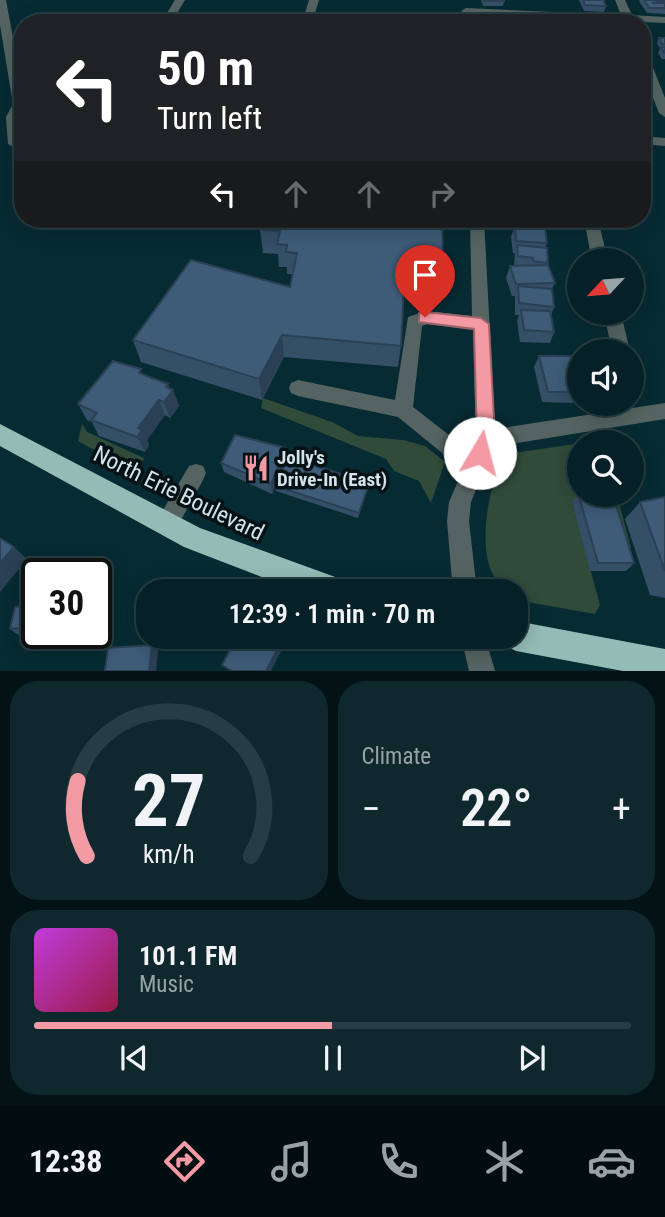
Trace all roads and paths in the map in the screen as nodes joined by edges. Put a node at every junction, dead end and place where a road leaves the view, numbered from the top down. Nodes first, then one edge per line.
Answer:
1 (1, 4) edge
2 (466, 11) edge
3 (502, 14) edge
4 (3, 43) edge
5 (13, 74) junction
6 (0, 77) edge
7 (14, 78) edge
8 (651, 78) edge
9 (665, 113) edge
10 (14, 114) edge
11 (14, 135) edge
12 (477, 228) edge
13 (593, 228) edge
14 (597, 248) edge
15 (481, 324) junction
16 (298, 388) dead end
17 (403, 410) junction
18 (644, 410) edge
19 (665, 411) edge
20 (599, 416) edge
21 (0, 434) edge
22 (486, 439) junction
23 (475, 467) junction
24 (196, 473) dead end
25 (167, 524) junction
26 (301, 579) edge
27 (464, 579) edge
28 (528, 638) edge
29 (476, 649) edge
30 (665, 664) edge
31 (482, 671) edge

1 - 4 street
2 - 3 street
4 - 5 street
5 - 6 street
5 - 7 street
8 - 9 street
10 - 11 street
12 - 15 street
13 - 14 street
15 - 17 street
15 - 22 street
16 - 17 street
17 - 23 street
18 - 19 street
20 - 22 street
21 - 25 highway, North Erie Boulevard
22 - 23 street
23 - 27 street
24 - 25 street
25 - 26 highway, North Erie Boulevard
28 - 30 highway
29 - 31 street

